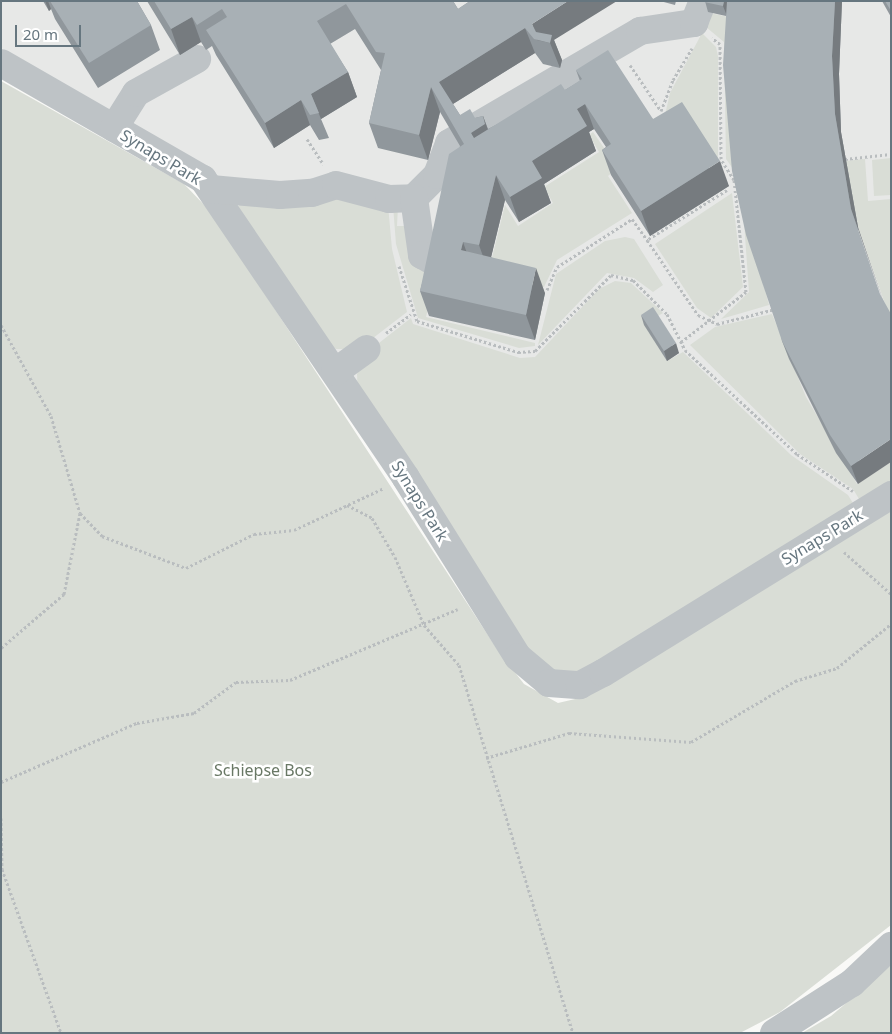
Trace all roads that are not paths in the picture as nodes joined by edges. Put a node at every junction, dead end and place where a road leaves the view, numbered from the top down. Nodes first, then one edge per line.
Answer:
1 (699, 12) edge
2 (197, 59) dead end
3 (1, 63) edge
4 (114, 128) junction
5 (211, 189) junction
6 (414, 198) junction
7 (434, 262) edge
8 (367, 349) road end
9 (335, 372) junction
10 (891, 495) edge
11 (891, 946) edge
12 (774, 1033) edge

1 - 6 street
2 - 4 street
3 - 4 street, Synaps Park
4 - 5 street, Synaps Park
5 - 6 street
5 - 9 street, Synaps Park
6 - 7 street
8 - 9 street
9 - 10 street, Synaps Park
11 - 12 street

